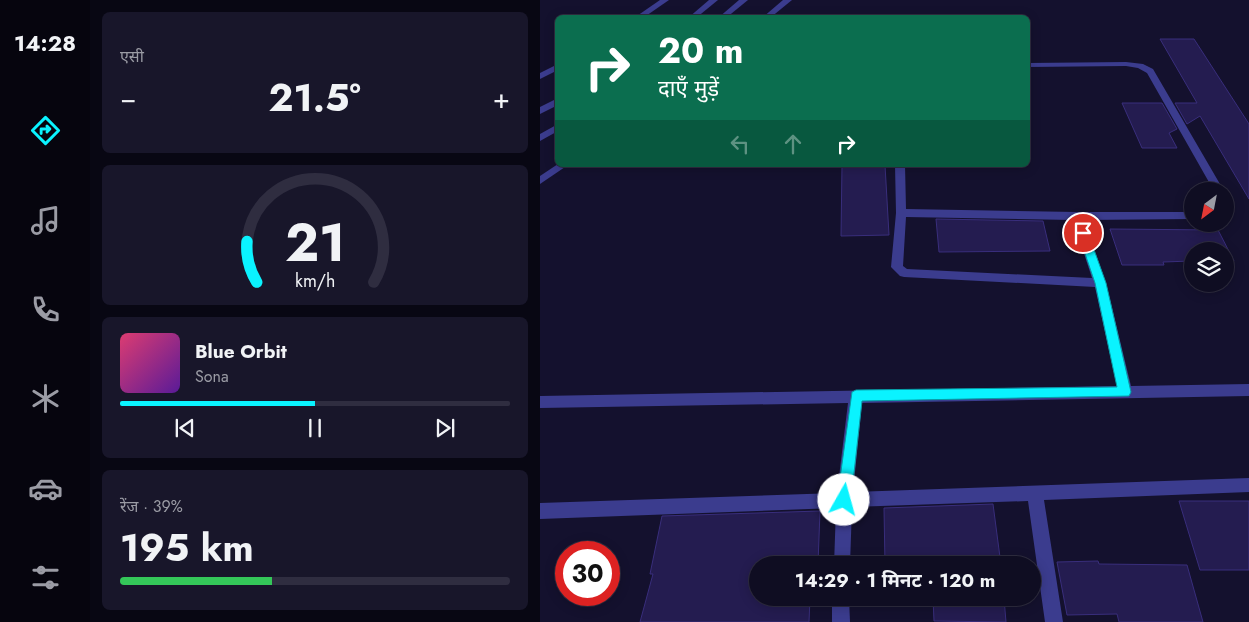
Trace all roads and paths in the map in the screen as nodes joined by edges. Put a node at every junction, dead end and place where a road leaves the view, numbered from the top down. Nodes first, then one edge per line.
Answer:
1 (665, 0) edge
2 (714, 0) edge
3 (744, 0) edge
4 (788, 0) edge
5 (642, 15) edge
6 (695, 15) edge
7 (725, 15) edge
8 (769, 15) edge
9 (1030, 65) edge
10 (555, 68) edge
11 (540, 76) edge
12 (555, 103) edge
13 (540, 111) edge
14 (555, 129) edge
15 (540, 138) edge
16 (560, 167) edge
17 (900, 167) edge
18 (540, 181) edge
19 (1214, 182) edge
20 (901, 213) junction
21 (1184, 215) edge
22 (1077, 216) junction
23 (1100, 283) junction
24 (1249, 390) edge
25 (1125, 392) junction
26 (856, 396) junction
27 (540, 402) edge
28 (1249, 484) edge
29 (1035, 493) junction
30 (844, 500) junction
31 (540, 511) edge
32 (842, 556) edge
33 (841, 606) edge
34 (840, 622) edge
35 (1054, 622) edge

1 - 5 street
2 - 6 street
3 - 7 street
4 - 8 street
9 - 19 street
10 - 11 street
12 - 13 street
14 - 15 street
16 - 18 street
17 - 20 street
20 - 22 street
20 - 23 street
21 - 22 street
22 - 23 street
23 - 25 street
24 - 25 street
25 - 26 street
26 - 27 street
26 - 30 street
28 - 29 street
29 - 30 street
29 - 35 street
30 - 31 street
30 - 32 street
33 - 34 street

